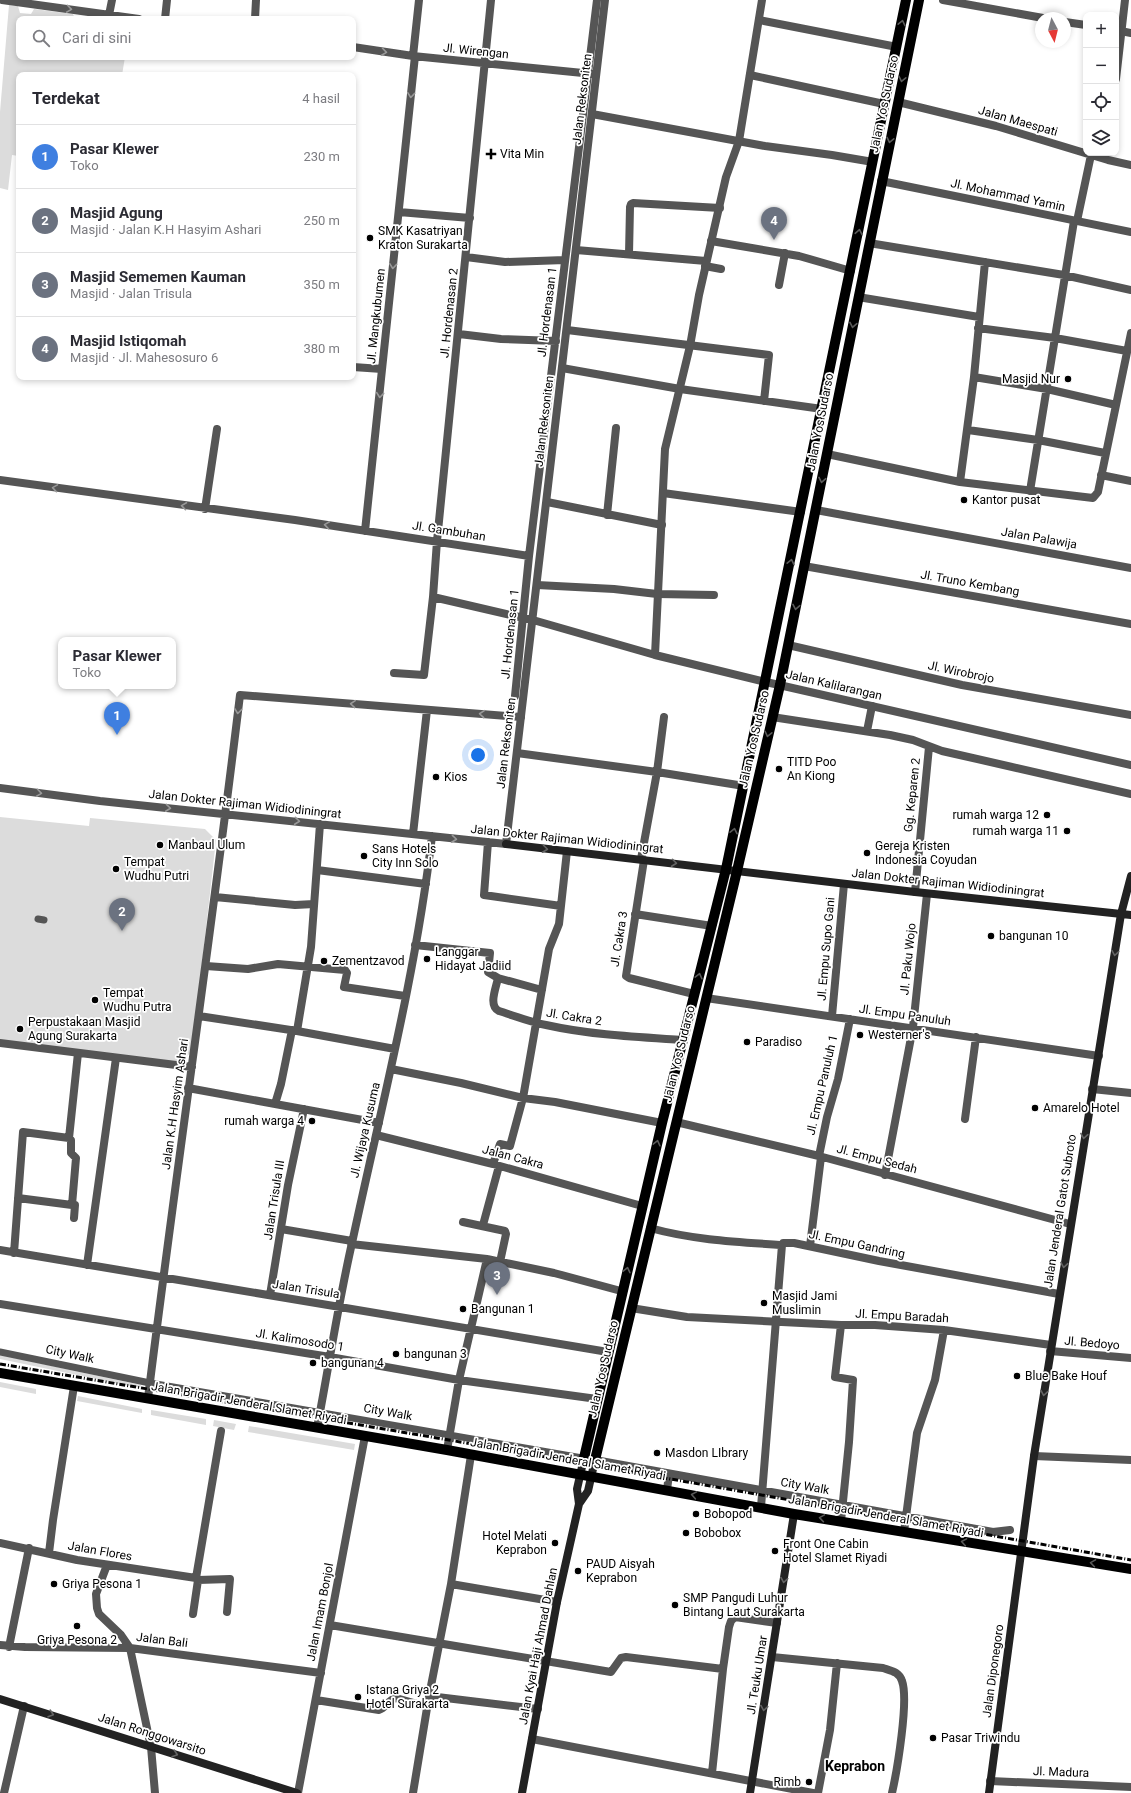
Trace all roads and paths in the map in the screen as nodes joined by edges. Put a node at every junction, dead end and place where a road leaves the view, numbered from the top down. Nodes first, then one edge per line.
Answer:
1 (2, 0) edge
2 (112, 0) edge
3 (167, 0) edge
4 (256, 0) edge
5 (420, 0) edge
6 (491, 0) edge
7 (597, 0) edge
8 (605, 0) edge
9 (762, 0) edge
10 (906, 0) edge
11 (919, 0) edge
12 (943, 0) edge
13 (1125, 0) edge
14 (109, 15) junction
15 (116, 16) edge
16 (165, 16) edge
17 (255, 16) edge
18 (1035, 17) edge
19 (759, 20) junction
20 (1071, 23) edge
21 (1083, 25) edge
22 (1119, 31) edge
23 (1131, 33) edge
24 (356, 47) edge
25 (896, 47) junction
26 (414, 56) junction
27 (485, 64) junction
28 (592, 74) junction
29 (750, 75) junction
30 (898, 102) junction
31 (884, 104) junction
32 (592, 114) junction
33 (739, 141) junction
34 (1083, 153) edge
35 (1091, 156) edge
36 (1108, 156) edge
37 (873, 162) junction
38 (1131, 165) edge
39 (869, 178) junction
40 (881, 181) junction
41 (720, 208) junction
42 (399, 212) junction
43 (470, 218) junction
44 (1076, 221) junction
45 (1131, 232) edge
46 (711, 241) junction
47 (869, 243) junction
48 (576, 250) junction
49 (785, 253) junction
50 (629, 254) junction
51 (466, 257) junction
52 (565, 260) junction
53 (985, 262) junction
54 (706, 263) junction
55 (721, 269) dead end
56 (851, 271) junction
57 (1064, 275) junction
58 (779, 285) dead end
59 (1131, 290) edge
60 (858, 297) junction
61 (979, 317) junction
62 (978, 328) junction
63 (567, 330) junction
64 (459, 334) junction
65 (1131, 334) edge
66 (1055, 338) junction
67 (556, 341) junction
68 (690, 346) junction
69 (1127, 351) junction
70 (356, 367) edge
71 (562, 368) junction
72 (382, 369) junction
73 (1122, 376) junction
74 (974, 378) junction
75 (1131, 378) edge
76 (680, 389) junction
77 (1047, 389) junction
78 (764, 401) junction
79 (1116, 404) junction
80 (822, 409) junction
81 (616, 428) dead end
82 (217, 429) dead end
83 (968, 430) junction
84 (1038, 440) junction
85 (1105, 453) junction
86 (827, 454) junction
87 (1101, 475) junction
88 (0, 480) edge
89 (1131, 481) edge
90 (960, 482) junction
91 (1030, 492) junction
92 (663, 494) junction
93 (547, 502) junction
94 (205, 509) junction
95 (816, 510) junction
96 (801, 512) junction
97 (607, 515) junction
98 (662, 525) junction
99 (365, 531) junction
100 (437, 541) junction
101 (529, 556) junction
102 (804, 566) junction
103 (1131, 568) edge
104 (537, 585) junction
105 (657, 594) junction
106 (714, 595) dead end
107 (433, 597) junction
108 (524, 618) junction
109 (533, 620) junction
110 (1131, 624) edge
111 (788, 645) junction
112 (655, 655) junction
113 (394, 674) dead end
114 (766, 682) junction
115 (780, 685) junction
116 (516, 696) dead end
117 (872, 706) junction
118 (427, 710) junction
119 (1131, 715) edge
120 (521, 717) junction
121 (664, 717) dead end
122 (772, 717) junction
123 (867, 731) junction
124 (929, 747) junction
125 (517, 753) junction
126 (1131, 765) edge
127 (657, 772) junction
128 (744, 786) junction
129 (0, 788) edge
130 (1131, 794) edge
131 (226, 813) junction
132 (320, 824) junction
133 (413, 834) junction
134 (432, 836) junction
135 (488, 842) junction
136 (506, 844) junction
137 (566, 851) junction
138 (643, 860) junction
139 (726, 869) junction
140 (316, 870) junction
141 (737, 871) junction
142 (1131, 876) edge
143 (426, 884) junction
144 (844, 884) junction
145 (915, 892) junction
146 (927, 894) junction
147 (215, 897) junction
148 (314, 904) junction
149 (561, 906) junction
150 (635, 914) junction
151 (1121, 914) junction
152 (1131, 915) edge
153 (712, 926) junction
154 (415, 945) junction
155 (206, 966) junction
156 (307, 967) junction
157 (498, 978) junction
158 (542, 990) junction
159 (694, 994) junction
160 (405, 996) junction
161 (706, 998) junction
162 (199, 1016) junction
163 (832, 1016) junction
164 (850, 1019) junction
165 (537, 1023) junction
166 (913, 1028) junction
167 (295, 1031) junction
168 (976, 1037) junction
169 (682, 1040) junction
170 (0, 1043) edge
171 (395, 1049) junction
172 (78, 1053) junction
173 (1099, 1056) junction
174 (116, 1058) junction
175 (192, 1067) junction
176 (391, 1069) junction
177 (188, 1088) junction
178 (1092, 1089) junction
179 (1131, 1093) edge
180 (523, 1098) junction
181 (275, 1104) junction
182 (304, 1109) junction
183 (965, 1119) dead end
184 (379, 1123) junction
185 (662, 1123) junction
186 (676, 1124) junction
187 (376, 1135) junction
188 (69, 1138) junction
189 (820, 1157) junction
190 (496, 1165) junction
191 (885, 1175) junction
192 (18, 1198) junction
193 (72, 1205) junction
194 (642, 1206) junction
195 (74, 1218) dead end
196 (463, 1222) dead end
197 (1070, 1224) junction
198 (483, 1225) junction
199 (650, 1228) junction
200 (281, 1229) junction
201 (352, 1242) junction
202 (782, 1245) junction
203 (810, 1246) junction
204 (0, 1250) edge
205 (14, 1253) junction
206 (487, 1259) junction
207 (500, 1262) junction
208 (87, 1265) junction
209 (164, 1278) junction
210 (621, 1291) junction
211 (1059, 1294) junction
212 (270, 1295) junction
213 (0, 1304) edge
214 (340, 1307) junction
215 (631, 1308) junction
216 (776, 1322) junction
217 (841, 1325) junction
218 (157, 1329) junction
219 (471, 1329) junction
220 (944, 1330) junction
221 (1051, 1348) junction
222 (0, 1352) edge
223 (608, 1352) junction
224 (330, 1357) junction
225 (1131, 1358) edge
226 (0, 1373) edge
227 (459, 1380) junction
228 (150, 1383) junction
229 (74, 1386) junction
230 (148, 1398) junction
231 (597, 1399) junction
232 (320, 1413) junction
233 (317, 1428) junction
234 (221, 1431) dead end
235 (450, 1435) junction
236 (365, 1436) junction
237 (447, 1450) junction
238 (471, 1455) junction
239 (1034, 1456) junction
240 (584, 1458) junction
241 (1131, 1458) edge
242 (595, 1460) junction
243 (669, 1474) junction
244 (579, 1475) junction
245 (591, 1478) junction
246 (667, 1490) junction
247 (762, 1490) junction
248 (579, 1504) junction
249 (842, 1505) junction
250 (761, 1507) junction
251 (794, 1514) junction
252 (906, 1516) junction
253 (840, 1521) junction
254 (1010, 1530) dead end
255 (904, 1532) junction
256 (0, 1543) edge
257 (29, 1548) junction
258 (1021, 1552) junction
259 (49, 1553) junction
260 (107, 1565) junction
261 (1131, 1569) edge
262 (197, 1579) junction
263 (451, 1584) junction
264 (557, 1602) junction
265 (227, 1612) dead end
266 (193, 1614) dead end
267 (777, 1622) junction
268 (330, 1625) junction
269 (439, 1644) junction
270 (0, 1645) edge
271 (9, 1647) junction
272 (130, 1648) junction
273 (772, 1657) junction
274 (546, 1662) junction
275 (837, 1663) junction
276 (723, 1669) junction
277 (321, 1673) junction
278 (429, 1696) junction
279 (0, 1700) edge
280 (316, 1700) junction
281 (24, 1706) junction
282 (428, 1707) junction
283 (538, 1709) junction
284 (532, 1740) junction
285 (150, 1747) junction
286 (712, 1773) junction
287 (752, 1780) junction
288 (990, 1781) junction
289 (1131, 1787) edge
290 (4, 1793) edge
291 (155, 1793) edge
292 (297, 1793) edge
293 (413, 1793) edge
294 (522, 1793) edge
295 (750, 1793) edge
296 (813, 1793) edge
297 (818, 1793) edge
298 (892, 1793) edge
299 (989, 1793) edge

1 -> 14 street
2 - 14 street
3 - 16 street
4 - 17 street
5 - 26 street, Jl. Mangkubumen
6 - 27 street, Jl. Hordenasan 2
7 - 28 street
8 - 28 street, Jalan Reksoniten
9 - 19 street
25 -> 10 main road, Jalan Yos Sudarso
11 -> 30 main road, Jalan Yos Sudarso
12 - 18 street
13 - 22 street
14 - 15 street
19 - 25 street
19 - 29 street
20 - 21 street
22 - 23 street
24 -> 26 street, Jl. Wirengan
25 - 31 main road, Jalan Yos Sudarso
26 - 27 street, Jl. Wirengan
26 -> 42 street, Jl. Mangkubumen
27 - 28 street, Jl. Wirengan
27 - 43 street, Jl. Hordenasan 2
28 - 32 street, Jalan Reksoniten
28 - 52 street, Jl. Hordenasan 1
29 - 31 street
29 - 33 street
30 - 34 street, Jalan Maespati
30 -> 40 main road, Jalan Yos Sudarso
31 - 37 main road, Jalan Yos Sudarso
32 - 33 street
32 - 48 street, Jalan Reksoniten
33 - 37 street
33 - 41 street
35 - 44 street
36 - 38 street, Jalan Maespati
37 - 39 main road, Jalan Yos Sudarso
39 - 40 main road
56 -> 39 main road, Jalan Yos Sudarso
40 - 44 street, Jl. Mohammad Yamin
40 - 47 main road, Jalan Yos Sudarso
41 - 46 street
41 - 50 street
42 - 43 street
42 -> 72 street, Jl. Mangkubumen
43 - 51 street, Jl. Hordenasan 2
44 - 45 street, Jl. Mohammad Yamin
44 - 57 street
46 - 49 street
46 - 54 street
47 - 53 street
47 - 60 main road, Jalan Yos Sudarso
48 - 50 street
48 - 63 street, Jalan Reksoniten
49 - 56 street
49 - 58 street
50 - 54 street
51 - 52 street
51 - 64 street, Jl. Hordenasan 2
52 - 67 street, Jl. Hordenasan 1
53 - 57 street
53 - 61 street
54 - 55 street
54 - 68 street
56 - 80 main road, Jalan Yos Sudarso
57 - 59 street
57 - 66 street
60 - 61 street
60 -> 86 main road, Jalan Yos Sudarso
61 - 62 street
62 - 66 street
62 - 74 street
63 - 68 street
63 - 71 street, Jalan Reksoniten
64 - 67 street
64 - 100 street, Jl. Hordenasan 2
65 - 69 street
66 - 69 street
66 - 77 street
67 - 101 street, Jl. Hordenasan 1
68 - 76 street
68 - 78 street
69 - 73 street
70 - 72 street
71 - 76 street
71 - 93 street, Jalan Reksoniten
72 -> 99 street, Jl. Mangkubumen
73 - 75 street
73 - 79 street
74 - 77 street
74 - 83 street
76 - 78 street
76 - 92 street
77 - 79 street
77 - 84 street
78 - 80 street
79 - 85 street
80 - 96 main road, Jalan Yos Sudarso
81 - 97 street
82 - 94 street
83 - 84 street
83 - 90 street
84 - 85 street
84 - 91 street
85 - 87 street
86 - 90 street
86 -> 95 main road, Jalan Yos Sudarso
87 - 89 street
87 - 91 street
94 -> 88 street, Jl. Gambuhan
90 - 91 street
92 - 96 street
92 - 98 street
93 - 97 street
93 - 104 street, Jalan Reksoniten
99 -> 94 street, Jl. Gambuhan
95 - 102 main road, Jalan Yos Sudarso
95 - 103 street, Jalan Palawija
114 -> 96 main road, Jalan Yos Sudarso
97 - 98 street
98 - 105 street
99 - 100 street, Jl. Gambuhan
100 - 101 street, Jl. Gambuhan
100 - 107 street, Jl. Hordenasan 2
101 - 108 street, Jl. Hordenasan 1
102 - 110 street, Jl. Truno Kembang
102 -> 111 main road, Jalan Yos Sudarso
104 - 105 street
104 - 109 street, Jalan Reksoniten
105 - 106 street
105 - 112 street
107 - 108 street, Jalan Kalilarangan
107 - 113 street, Jl. Hordenasan 2
108 - 109 street, Jalan Kalilarangan
108 - 116 street, Jl. Hordenasan 1
109 - 112 street, Jalan Kalilarangan
109 - 120 street, Jalan Reksoniten
111 - 115 main road, Jalan Yos Sudarso
111 - 119 street, Jl. Wirobrojo
112 - 114 street, Jalan Kalilarangan
114 - 115 street, Jalan Kalilarangan
114 - 128 main road, Jalan Yos Sudarso
115 - 117 street, Jalan Kalilarangan
115 - 122 main road, Jalan Yos Sudarso
117 - 123 street
117 - 126 street, Jalan Kalilarangan
120 -> 118 street
118 -> 131 street, Jalan K.H Hasyim Ashari
118 - 133 street
120 - 125 street, Jalan Reksoniten
121 - 127 street, Jl. Cakra 3
122 - 123 street
122 -> 141 main road, Jalan Yos Sudarso
123 - 124 street
124 - 130 street
124 - 145 street, Gg. Keparen 2
125 - 127 street
125 - 136 street, Jalan Reksoniten
127 - 128 street
127 - 138 street, Jl. Cakra 3
139 -> 128 main road, Jalan Yos Sudarso
129 -> 131 street, Jalan Dokter Rajiman Widiodiningrat
131 -> 132 street, Jalan Dokter Rajiman Widiodiningrat
131 - 147 street, Jalan K.H Hasyim Ashari
132 - 133 street, Jalan Dokter Rajiman Widiodiningrat
132 - 140 street
133 - 134 street, Jalan Dokter Rajiman Widiodiningrat
134 -> 135 street, Jalan Dokter Rajiman Widiodiningrat
134 - 143 street, Jl. Wijaya Kusuma
135 - 136 street, Jalan Dokter Rajiman Widiodiningrat
135 - 149 street
136 -> 137 main road, Jalan Dokter Rajiman Widiodiningrat
137 - 138 main road, Jalan Dokter Rajiman Widiodiningrat
137 - 149 street
138 -> 139 main road, Jalan Dokter Rajiman Widiodiningrat
138 - 150 street, Jl. Cakra 3
139 - 141 main road, Jalan Dokter Rajiman Widiodiningrat
139 - 153 main road, Jalan Yos Sudarso
140 - 143 street
140 - 148 street
141 - 144 main road, Jalan Dokter Rajiman Widiodiningrat
141 - 161 main road, Jalan Yos Sudarso
142 - 151 main road, Jalan Jenderal Gatot Subroto
143 - 154 street, Jl. Wijaya Kusuma
144 - 145 main road, Jalan Dokter Rajiman Widiodiningrat
144 - 163 street, Jl. Empu Supo Gani
145 - 146 main road, Jalan Dokter Rajiman Widiodiningrat
146 - 151 main road, Jalan Dokter Rajiman Widiodiningrat
146 - 166 street, Jl. Paku Wojo
147 - 148 street
147 - 155 street, Jalan K.H Hasyim Ashari
148 - 156 street
149 - 158 street
150 - 153 street
150 - 159 street, Jl. Cakra 3
151 - 152 main road, Jalan Dokter Rajiman Widiodiningrat
151 -> 173 main road, Jalan Jenderal Gatot Subroto
159 -> 153 main road, Jalan Yos Sudarso
154 - 157 street
154 - 160 street, Jl. Wijaya Kusuma
155 - 156 street
155 - 162 street, Jalan K.H Hasyim Ashari
156 - 160 street
156 - 167 street
157 - 158 street
157 - 165 street, Jl. Cakra 2
158 - 165 street
159 - 169 main road, Jalan Yos Sudarso
160 - 171 street, Jl. Wijaya Kusuma
161 - 163 street, Jl. Empu Panuluh
161 - 186 main road, Jalan Yos Sudarso
162 - 167 street
162 - 175 street, Jalan K.H Hasyim Ashari
163 - 164 street, Jl. Empu Panuluh
164 - 166 street, Jl. Empu Panuluh
164 - 189 street, Jl. Empu Panuluh 1
165 - 169 street, Jl. Cakra 2
165 - 180 street
166 - 168 street, Jl. Empu Panuluh
166 - 191 street, Jl. Paku Wojo
167 - 171 street
167 - 181 street
168 - 173 street, Jl. Empu Panuluh
168 - 183 street
169 - 185 main road, Jalan Yos Sudarso
170 - 172 street
171 - 176 street, Jl. Wijaya Kusuma
172 - 174 street
172 - 188 street
173 - 178 main road, Jalan Jenderal Gatot Subroto
174 - 175 street
174 - 208 street
175 - 177 street, Jalan K.H Hasyim Ashari
176 - 180 street
176 - 184 street, Jl. Wijaya Kusuma
177 - 181 street
177 - 209 street, Jalan K.H Hasyim Ashari
178 - 179 street
178 -> 197 main road, Jalan Jenderal Gatot Subroto
180 - 185 street
180 - 190 street
181 - 182 street
182 - 184 street
182 - 200 street, Jalan Trisula III
184 - 187 street, Jl. Wijaya Kusuma
185 - 186 main road
194 -> 185 main road, Jalan Yos Sudarso
186 - 189 street, Jl. Empu Sedah
186 - 199 main road, Jalan Yos Sudarso
187 - 190 street, Jalan Cakra
187 - 201 street, Jl. Wijaya Kusuma
188 - 192 street
188 - 193 street
189 - 191 street, Jl. Empu Sedah
189 - 203 street, Jl. Empu Panuluh 1
190 - 194 street, Jalan Cakra
190 - 198 street
191 - 197 street, Jl. Empu Sedah
192 - 193 street
192 - 205 street
193 - 195 street
210 -> 194 main road, Jalan Yos Sudarso
196 - 198 street
197 -> 211 main road, Jalan Jenderal Gatot Subroto
198 - 207 street
199 - 202 street, Jl. Empu Gandring
199 - 215 main road, Jalan Yos Sudarso
200 - 201 street
200 - 212 street, Jalan Trisula III
201 - 206 street
201 - 214 street, Jl. Wijaya Kusuma
202 - 203 street, Jl. Empu Gandring
202 - 216 street
203 - 211 street, Jl. Empu Gandring
204 - 205 street, Jalan Trisula
205 - 208 street, Jalan Trisula
206 - 207 street
206 - 219 street
207 - 210 street
208 - 209 street, Jalan Trisula
209 - 212 street, Jalan Trisula
209 - 218 street, Jalan K.H Hasyim Ashari
210 - 223 main road, Jalan Yos Sudarso
211 - 221 main road, Jalan Jenderal Gatot Subroto
212 - 214 street, Jalan Trisula
213 - 218 street, Jl. Kalimosodo 1
214 - 219 street, Jalan Trisula
214 - 224 street, Jl. Wijaya Kusuma
215 - 216 street, Jl. Empu Baradah
215 - 242 main road, Jalan Yos Sudarso
216 - 217 street, Jl. Empu Baradah
216 - 247 street
217 - 220 street, Jl. Empu Baradah
217 - 249 street
218 - 224 street, Jl. Kalimosodo 1
218 - 228 street, Jalan K.H Hasyim Ashari
219 - 223 street, Jalan Trisula
219 - 227 street
220 - 221 street, Jl. Empu Baradah
220 - 252 street
221 - 225 street, Jl. Bedoyo
221 -> 239 main road, Jalan Jenderal Gatot Subroto
222 - 228 street, City Walk
223 - 231 main road, Jalan Yos Sudarso
224 - 227 street, Jl. Kalimosodo 1
224 - 232 street, Jl. Wijaya Kusuma
226 - 229 main road, Jalan Brigadir Jenderal Slamet Riyadi
227 - 231 street, Jl. Kalimosodo 1
227 - 235 street
228 - 230 street, Jalan K.H Hasyim Ashari
228 - 232 street, City Walk
229 - 230 main road, Jalan Brigadir Jenderal Slamet Riyadi
229 - 259 street
230 - 233 main road, Jalan Brigadir Jenderal Slamet Riyadi
231 - 240 main road, Jalan Yos Sudarso
232 - 233 street, Jl. Wijaya Kusuma
232 - 235 street, City Walk
233 - 236 main road, Jalan Brigadir Jenderal Slamet Riyadi
234 - 262 street
235 - 237 street
235 - 240 street, City Walk
236 - 237 main road, Jalan Brigadir Jenderal Slamet Riyadi
236 - 268 street, Jalan Imam Bonjol
237 - 238 main road, Jalan Brigadir Jenderal Slamet Riyadi
238 - 244 main road, Jalan Brigadir Jenderal Slamet Riyadi
238 - 263 street
239 - 241 street
239 - 258 main road, Jalan Jenderal Gatot Subroto
240 - 242 street, City Walk
240 - 244 main road, Jalan Yos Sudarso
242 - 243 street, City Walk
242 - 245 main road, Jalan Yos Sudarso
243 - 246 street
243 - 247 street, City Walk
244 - 245 main road, Jalan Brigadir Jenderal Slamet Riyadi
244 - 248 main road, Jalan Kyai Haji Ahmad Dahlan
245 - 246 main road, Jalan Brigadir Jenderal Slamet Riyadi
245 - 248 main road, Jalan Kyai Haji Ahmad Dahlan
250 -> 246 main road, Jalan Brigadir Jenderal Slamet Riyadi
247 - 249 street, City Walk
247 - 250 street
248 - 264 main road, Jalan Kyai Haji Ahmad Dahlan
249 - 252 street, City Walk
249 - 253 street
250 - 251 main road, Jalan Brigadir Jenderal Slamet Riyadi
253 -> 251 main road, Jalan Brigadir Jenderal Slamet Riyadi
251 -> 267 main road, Jl. Teuku Umar
252 - 254 street, City Walk
252 - 255 street
253 - 255 main road, Jalan Brigadir Jenderal Slamet Riyadi
258 -> 255 main road, Jalan Brigadir Jenderal Slamet Riyadi
256 - 257 street, Jalan Flores
257 - 259 street, Jalan Flores
257 - 271 street
261 -> 258 main road, Jalan Brigadir Jenderal Slamet Riyadi
258 - 288 main road, Jalan Diponegoro
259 - 260 street, Jalan Flores
260 - 262 street, Jalan Flores
260 - 272 street
262 - 265 street, Jalan Flores
262 - 266 street
263 - 264 street
263 - 269 street
264 - 274 main road, Jalan Kyai Haji Ahmad Dahlan
267 - 273 main road, Jl. Teuku Umar
267 - 276 street
268 - 269 street
268 - 277 street, Jalan Imam Bonjol
269 - 274 street
269 - 278 street
270 - 271 street, Jalan Bali
271 - 272 street, Jalan Bali
272 - 277 street, Jalan Bali
272 - 285 street
273 - 275 street
273 -> 287 main road, Jl. Teuku Umar
274 - 276 street
274 - 283 main road, Jalan Kyai Haji Ahmad Dahlan
275 - 297 street
275 - 298 street
276 - 286 street
277 - 280 street, Jalan Imam Bonjol
278 - 282 street
278 - 283 street
279 - 281 main road, Jalan Ronggowarsito
280 - 282 street
280 - 292 street, Jalan Imam Bonjol
281 -> 285 main road, Jalan Ronggowarsito
281 - 290 street
282 - 293 street
283 - 284 main road, Jalan Kyai Haji Ahmad Dahlan
284 - 286 street
284 - 294 main road, Jalan Kyai Haji Ahmad Dahlan
285 - 291 street
285 -> 292 main road, Jalan Ronggowarsito
286 - 287 street
287 - 295 main road, Jl. Teuku Umar
287 - 296 street
288 - 289 street, Jl. Madura
288 - 299 main road, Jalan Diponegoro

